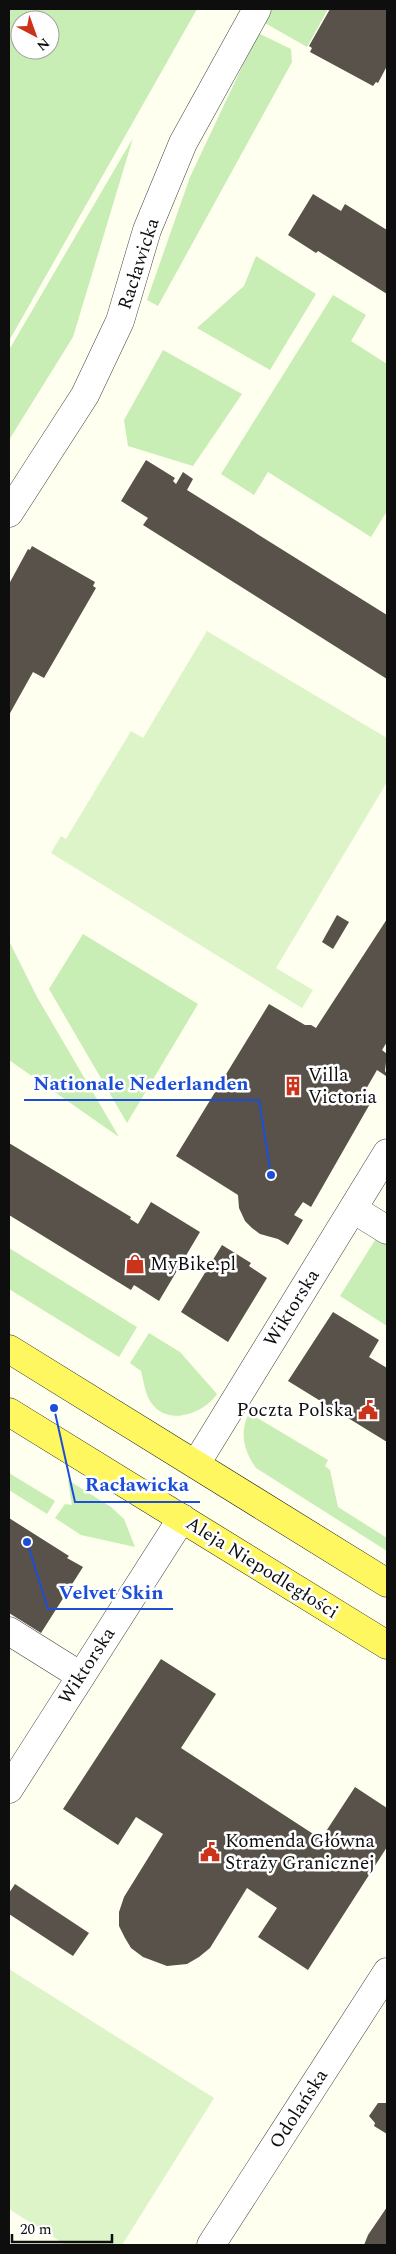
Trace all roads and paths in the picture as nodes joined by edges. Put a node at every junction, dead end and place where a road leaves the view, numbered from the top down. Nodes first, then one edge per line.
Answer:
1 (257, 9) edge
2 (9, 513) edge
3 (387, 1152) edge
4 (353, 1209) junction
5 (387, 1230) edge
6 (9, 1349) edge
7 (9, 1412) edge
8 (196, 1464) junction
9 (182, 1518) junction
10 (387, 1583) edge
11 (9, 1631) edge
12 (387, 1646) edge
13 (81, 1676) junction
14 (9, 1789) edge
15 (387, 1972) edge
16 (211, 2245) edge

1 - 2 street, Racławicka
3 - 4 street, Wiktorska
4 - 5 street
4 - 8 street, Wiktorska
6 - 8 main road
7 - 9 main road, Aleja Niepodległości
8 - 10 main road
9 - 12 main road, Aleja Niepodległości
9 - 13 street, Wiktorska
11 - 13 street
13 - 14 street, Wiktorska
15 - 16 street, Odolańska

